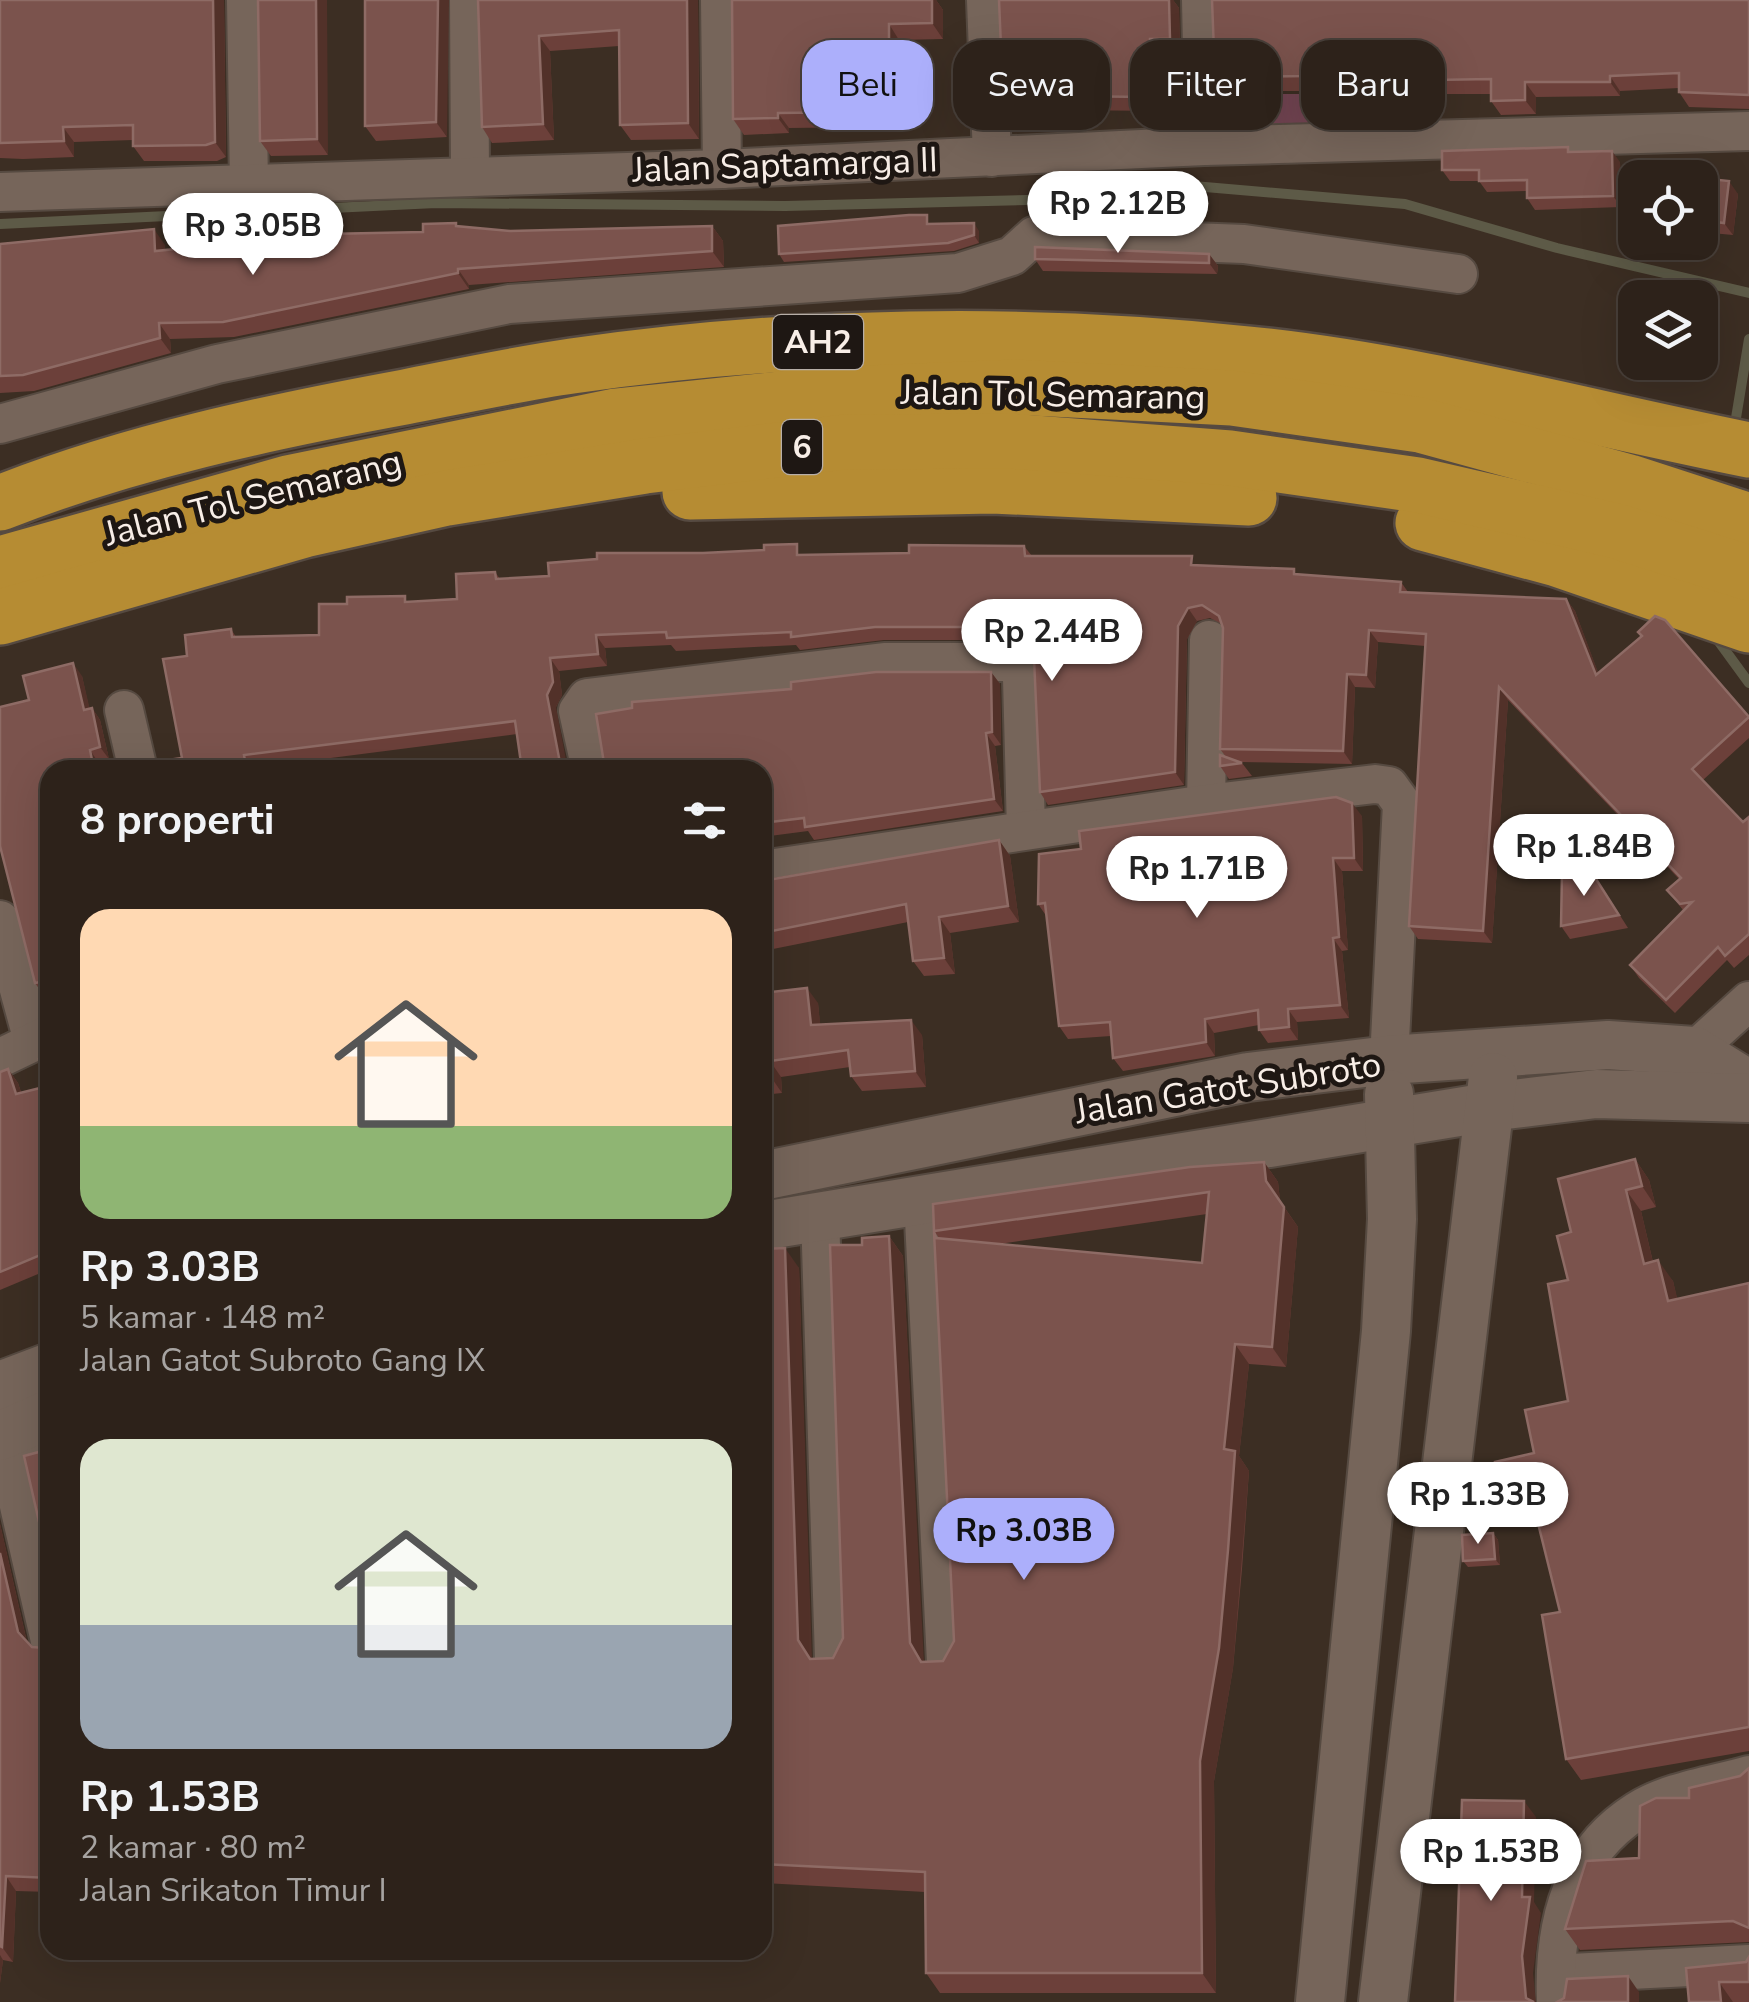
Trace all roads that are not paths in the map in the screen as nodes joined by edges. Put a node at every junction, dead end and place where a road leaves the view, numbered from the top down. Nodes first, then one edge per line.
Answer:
1 (246, 0) edge
2 (469, 0) edge
3 (720, 0) edge
4 (986, 0) edge
5 (1201, 0) edge
6 (1749, 131) edge
7 (1204, 146) junction
8 (992, 156) junction
9 (722, 169) junction
10 (470, 176) junction
11 (248, 184) junction
12 (0, 192) edge
13 (1458, 274) dead end
14 (0, 424) edge
15 (1749, 450) edge
16 (447, 498) junction
17 (0, 503) edge
18 (1623, 506) junction
19 (1749, 520) edge
20 (0, 564) edge
21 (1749, 572) edge
22 (0, 617) edge
23 (1749, 625) edge
24 (1209, 640) dead end
25 (124, 710) dead end
26 (136, 760) edge
27 (589, 760) edge
28 (1206, 804) junction
29 (1026, 830) junction
30 (772, 868) edge
31 (0, 920) edge
32 (1749, 1001) edge
33 (28, 1045) edge
34 (1694, 1051) junction
35 (1496, 1054) junction
36 (1389, 1060) junction
37 (1749, 1085) edge
38 (1666, 1094) junction
39 (1749, 1098) edge
40 (1489, 1107) junction
41 (1389, 1126) junction
42 (772, 1174) edge
43 (924, 1199) junction
44 (820, 1214) junction
45 (772, 1224) edge
46 (40, 1371) edge
47 (0, 1386) edge
48 (40, 1418) edge
49 (0, 1436) edge
50 (40, 1436) edge
51 (40, 1596) edge
52 (834, 1659) edge
53 (946, 1662) edge
54 (1749, 1776) edge
55 (1749, 1964) edge
56 (1563, 1988) edge
57 (1320, 2002) edge
58 (1383, 2002) edge

1 - 11 street
2 - 10 street
3 - 9 street
4 - 8 street
5 - 7 street
6 - 7 street, Jalan Saptamarga II
7 - 8 street, Jalan Saptamarga II
8 - 9 street, Jalan Saptamarga II
9 - 10 street, Jalan Saptamarga II
10 - 11 street, Jalan Saptamarga II
11 - 12 street, Jalan Saptamarga II
13 - 14 street
15 - 17 highway, AH2
16 - 18 highway, Jalan Tol Semarang / 6
16 - 22 highway, Jalan Tol Semarang / 6
16 - 23 highway
18 - 19 highway, Jalan Tol Semarang / 6
18 - 20 highway, Jalan Tol Semarang / 6
18 - 21 highway, Jalan Tol Semarang / 6
24 - 28 street
25 - 26 street
27 - 29 street
28 - 29 street
28 - 36 street
29 - 30 street
31 - 33 street
32 - 34 street
34 - 35 street, Jalan Gatot Subroto
34 - 37 street, Jalan Gatot Subroto
34 - 38 street
35 - 36 street, Jalan Gatot Subroto
35 - 40 street
36 - 41 street
36 - 42 street, Jalan Gatot Subroto
38 - 39 street, Jalan Gatot Subroto
38 - 40 street, Jalan Gatot Subroto
40 - 41 street, Jalan Gatot Subroto
40 - 58 street
41 - 43 street, Jalan Gatot Subroto
41 - 57 street
43 - 44 street, Jalan Gatot Subroto
43 - 53 street
44 - 45 street, Jalan Gatot Subroto
44 - 52 street
46 - 47 street
48 - 49 street
50 - 51 street
54 - 56 street
55 - 56 street

